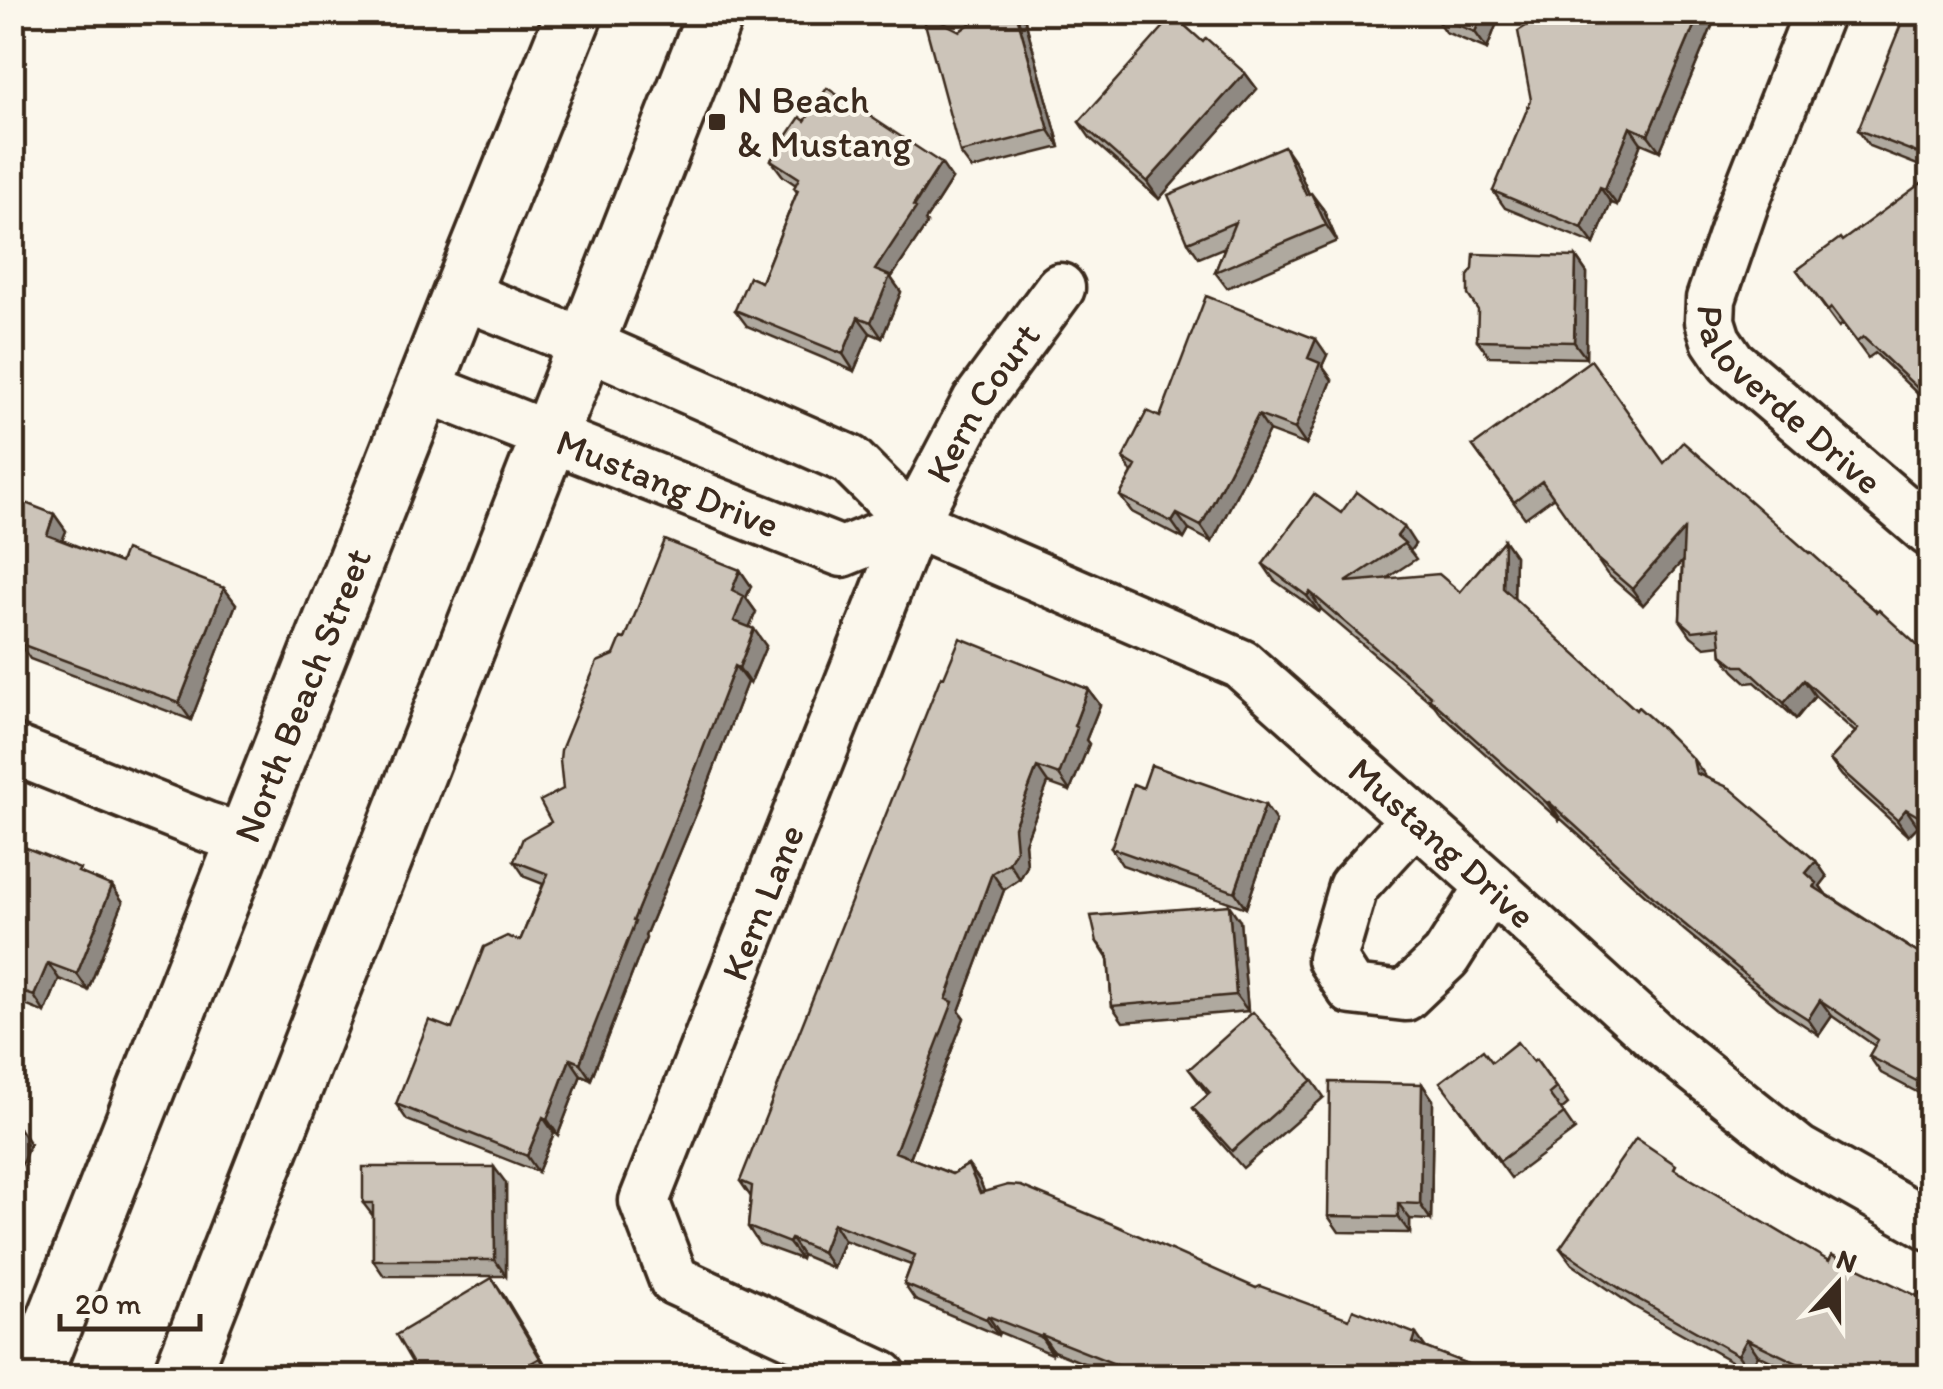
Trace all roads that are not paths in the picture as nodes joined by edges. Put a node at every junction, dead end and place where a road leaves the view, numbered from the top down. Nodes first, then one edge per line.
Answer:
1 (575, 12) edge
2 (716, 12) edge
3 (1818, 12) edge
4 (1060, 288) dead end
5 (460, 294) junction
6 (586, 344) junction
7 (424, 387) junction
8 (550, 436) junction
9 (913, 524) junction
10 (1930, 532) edge
11 (12, 749) edge
12 (1416, 818) junction
13 (245, 839) junction
14 (1491, 886) junction
15 (1930, 1225) edge
16 (32, 1376) edge
17 (181, 1376) edge
18 (882, 1376) edge

1 - 5 main road, North Beach Street
2 - 6 main road
3 - 10 street, Paloverde Drive
4 - 9 street, Kern Court
5 - 6 street, Mustang Drive
5 - 7 main road, North Beach Street
6 - 8 main road
6 - 9 street, Mustang Drive
7 - 8 street, Mustang Drive
7 - 13 main road, North Beach Street
8 - 9 street, Mustang Drive
8 - 17 main road
9 - 12 street, Mustang Drive
9 - 18 street, Kern Lane
11 - 13 street
12 - 14 street, Mustang Drive
12 - 14 street
13 - 16 main road, North Beach Street
14 - 15 street, Mustang Drive

